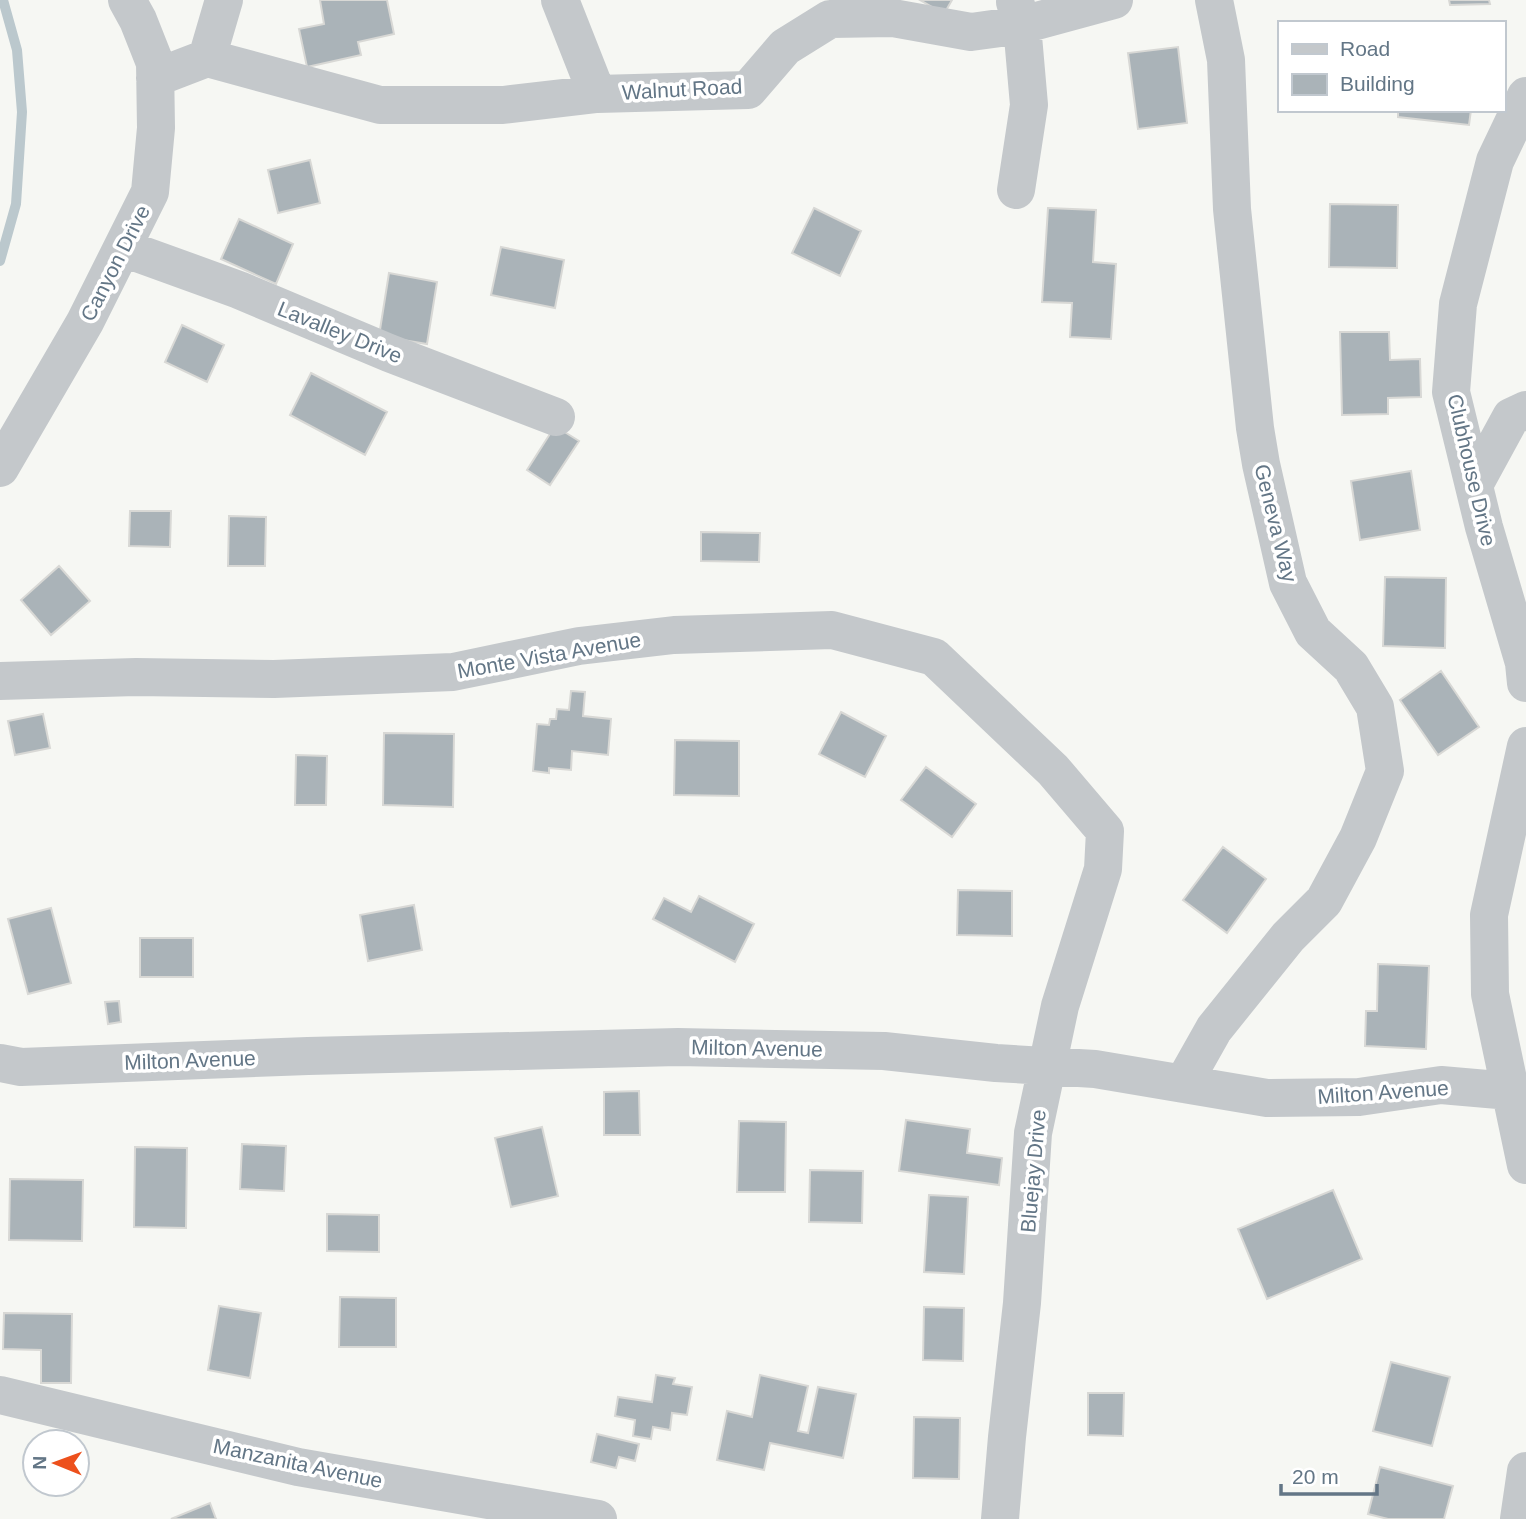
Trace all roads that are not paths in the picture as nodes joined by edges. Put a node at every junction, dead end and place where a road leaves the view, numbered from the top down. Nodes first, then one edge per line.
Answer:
1 (127, 0) edge
2 (223, 0) edge
3 (560, 0) edge
4 (1114, 0) edge
5 (1214, 0) edge
6 (1018, 12) edge
7 (207, 58) junction
8 (155, 78) junction
9 (597, 94) junction
10 (1526, 96) edge
11 (1016, 190) dead end
12 (123, 248) junction
13 (1526, 410) edge
14 (556, 417) dead end
15 (0, 468) edge
16 (1474, 485) junction
17 (0, 681) edge
18 (1526, 683) edge
19 (1526, 746) edge
20 (1105, 831) joint
21 (0, 1063) edge
22 (1046, 1066) junction
23 (1183, 1084) junction
24 (1510, 1091) junction
25 (1526, 1165) edge
26 (0, 1395) edge
27 (1526, 1471) edge
28 (598, 1519) edge
29 (1000, 1519) edge
30 (1519, 1519) edge

1 - 8 street, Canyon Drive
2 - 7 street
3 - 9 street, Walnut Road
4 - 6 street, Walnut Road
5 - 23 street, Geneva Way
6 - 9 street, Walnut Road
6 - 11 street
7 - 8 street
7 - 9 street, Walnut Road
8 - 12 street, Canyon Drive
10 - 16 street, Clubhouse Drive
12 - 14 street, Lavalley Drive
12 - 15 street, Canyon Drive
13 - 16 street
16 - 18 street, Clubhouse Drive
17 - 20 street, Monte Vista Avenue
19 - 24 street
20 - 22 street, Bluejay Drive
21 - 22 street, Milton Avenue
22 - 23 street, Milton Avenue
22 - 29 street, Bluejay Drive
23 - 24 street, Milton Avenue
24 - 25 street
26 - 28 street, Manzanita Avenue
27 - 30 street

